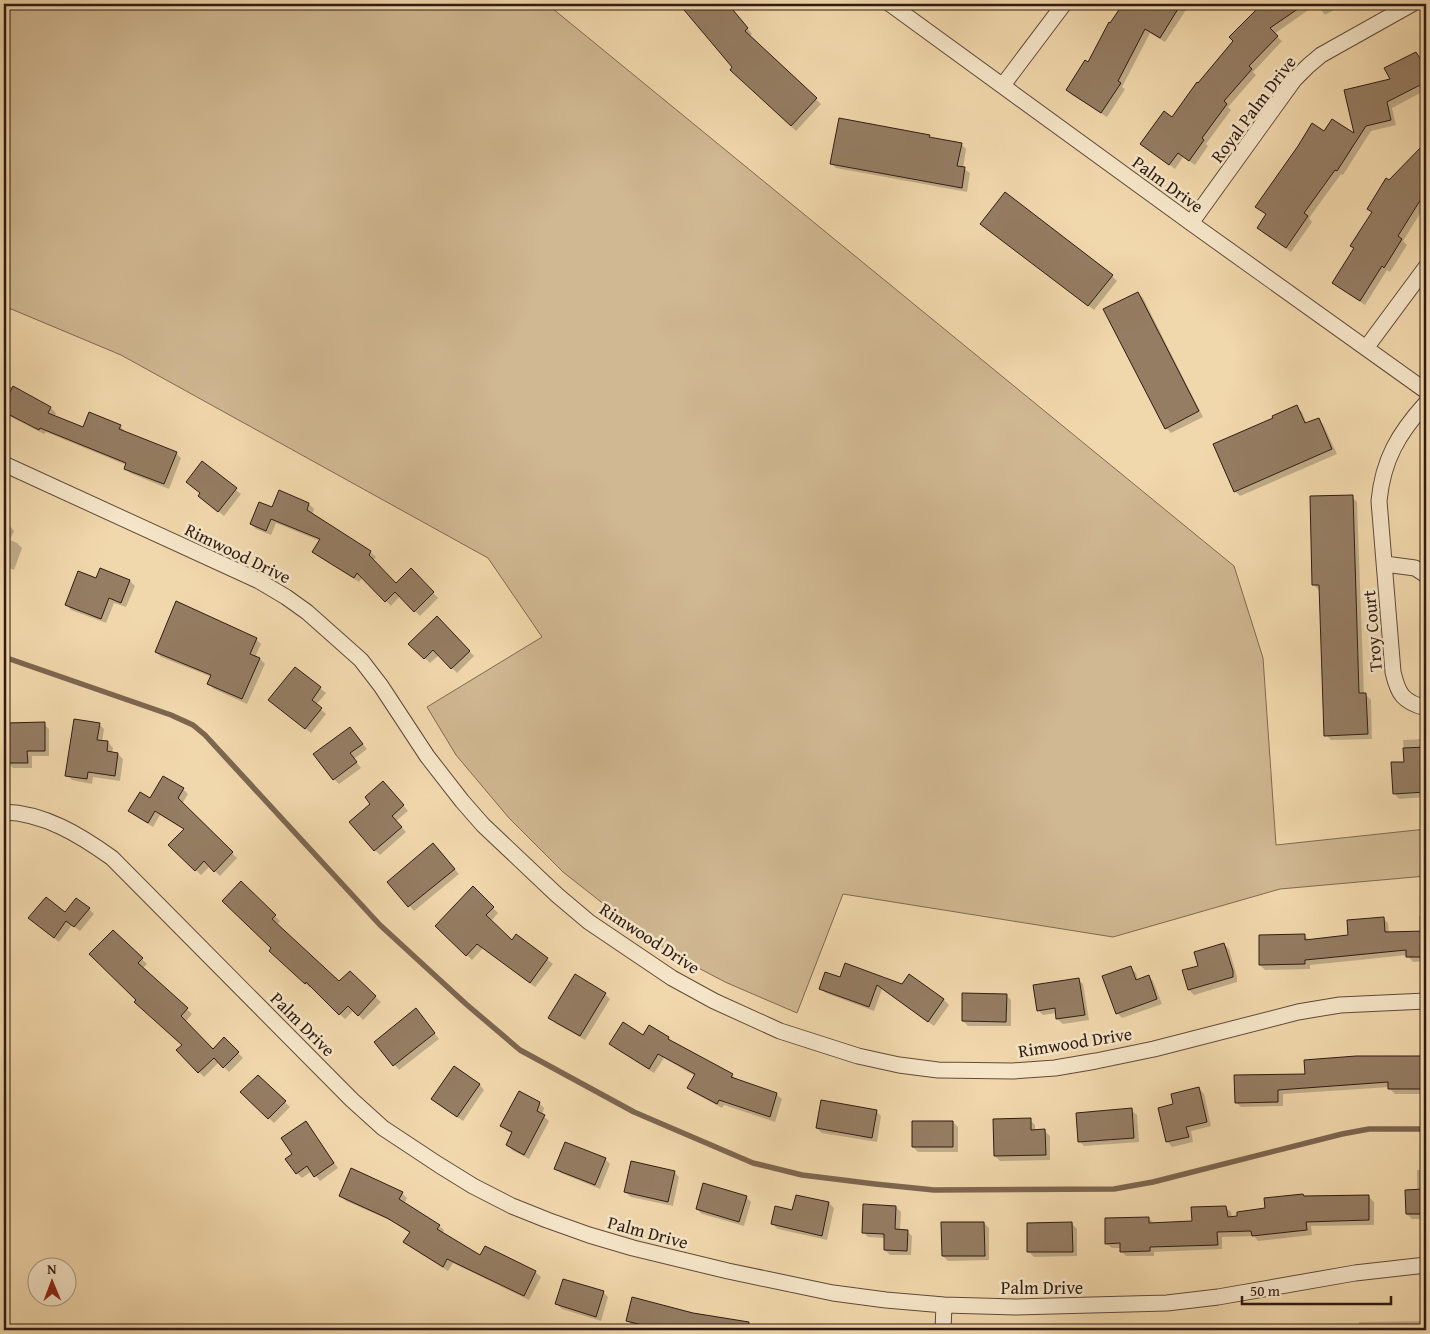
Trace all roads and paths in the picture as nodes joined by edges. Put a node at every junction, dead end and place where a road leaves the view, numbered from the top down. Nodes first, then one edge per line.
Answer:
1 (890, 4) edge
2 (1064, 4) edge
3 (1412, 4) edge
4 (1003, 85) junction
5 (1191, 223) junction
6 (1426, 268) edge
7 (1366, 348) junction
8 (1426, 391) edge
9 (1426, 403) edge
10 (4, 464) edge
11 (1385, 564) junction
12 (1426, 575) edge
13 (1426, 708) edge
14 (4, 812) edge
15 (1426, 1001) edge
16 (1426, 1265) edge
17 (944, 1305) junction
18 (943, 1330) edge

1 - 4 street, Palm Drive
2 - 4 street
3 - 5 street, Royal Palm Drive
4 - 5 street, Palm Drive
5 - 7 street, Palm Drive
6 - 7 street
7 - 8 street, Palm Drive
9 - 11 street, Troy Court
10 - 15 street, Rimwood Drive
11 - 12 street
11 - 13 street, Troy Court
14 - 17 street, Palm Drive
16 - 17 street, Palm Drive
17 - 18 street

